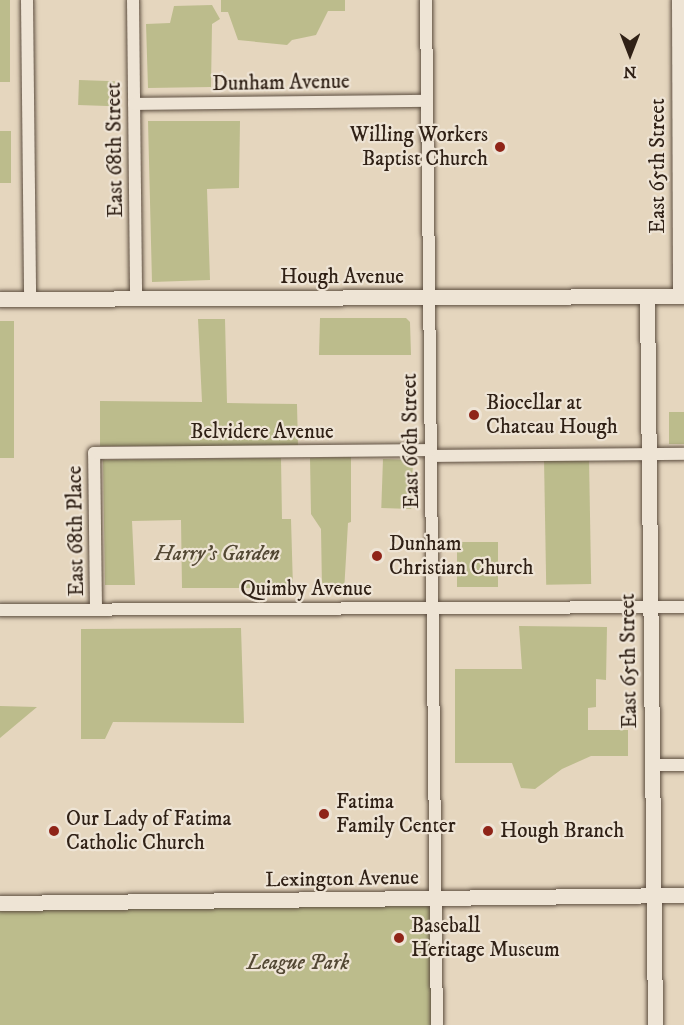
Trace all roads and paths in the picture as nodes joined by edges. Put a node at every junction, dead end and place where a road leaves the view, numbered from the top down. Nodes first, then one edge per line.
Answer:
1 (27, 0) edge
2 (133, 0) edge
3 (426, 0) edge
4 (678, 0) edge
5 (427, 101) junction
6 (134, 104) junction
7 (647, 296) junction
8 (682, 296) edge
9 (429, 298) junction
10 (0, 299) edge
11 (30, 299) junction
12 (136, 299) junction
13 (94, 453) joint
14 (431, 453) junction
15 (648, 453) junction
16 (684, 454) edge
17 (648, 607) junction
18 (684, 607) edge
19 (432, 608) junction
20 (96, 609) junction
21 (0, 610) edge
22 (651, 765) junction
23 (684, 765) edge
24 (684, 895) edge
25 (653, 896) junction
26 (436, 898) junction
27 (0, 903) edge
28 (437, 1025) edge
29 (655, 1025) edge

1 - 11 street
2 - 6 street, East 68th Street
3 - 5 street, East 66th Street
4 - 8 street, East 65th Street
5 - 6 street, Dunham Avenue
5 - 9 street, East 66th Street
6 - 12 street, East 68th Street
7 - 8 street, Hough Avenue
7 - 9 street, Hough Avenue
7 - 15 street, East 65th Street
9 - 12 street, Hough Avenue
9 - 14 street, East 66th Street
10 - 11 street, Hough Avenue
11 - 12 street, Hough Avenue
13 - 14 street, Belvidere Avenue
13 - 20 street, East 68th Place
14 - 15 street, Belvidere Avenue
14 - 19 street, East 66th Street
15 - 16 street, Belvidere Avenue
15 - 17 street, East 65th Street
17 - 18 street, Quimby Avenue
17 - 19 street, Quimby Avenue
17 - 22 street, East 65th Street
19 - 20 street, Quimby Avenue
19 - 26 street, East 66th Street
20 - 21 street, Quimby Avenue
22 - 23 street
22 - 25 street, East 65th Street
24 - 25 street, Lexington Avenue
25 - 26 street, Lexington Avenue
25 - 29 street, East 65th Street
26 - 27 street, Lexington Avenue
26 - 28 street, East 66th Street

